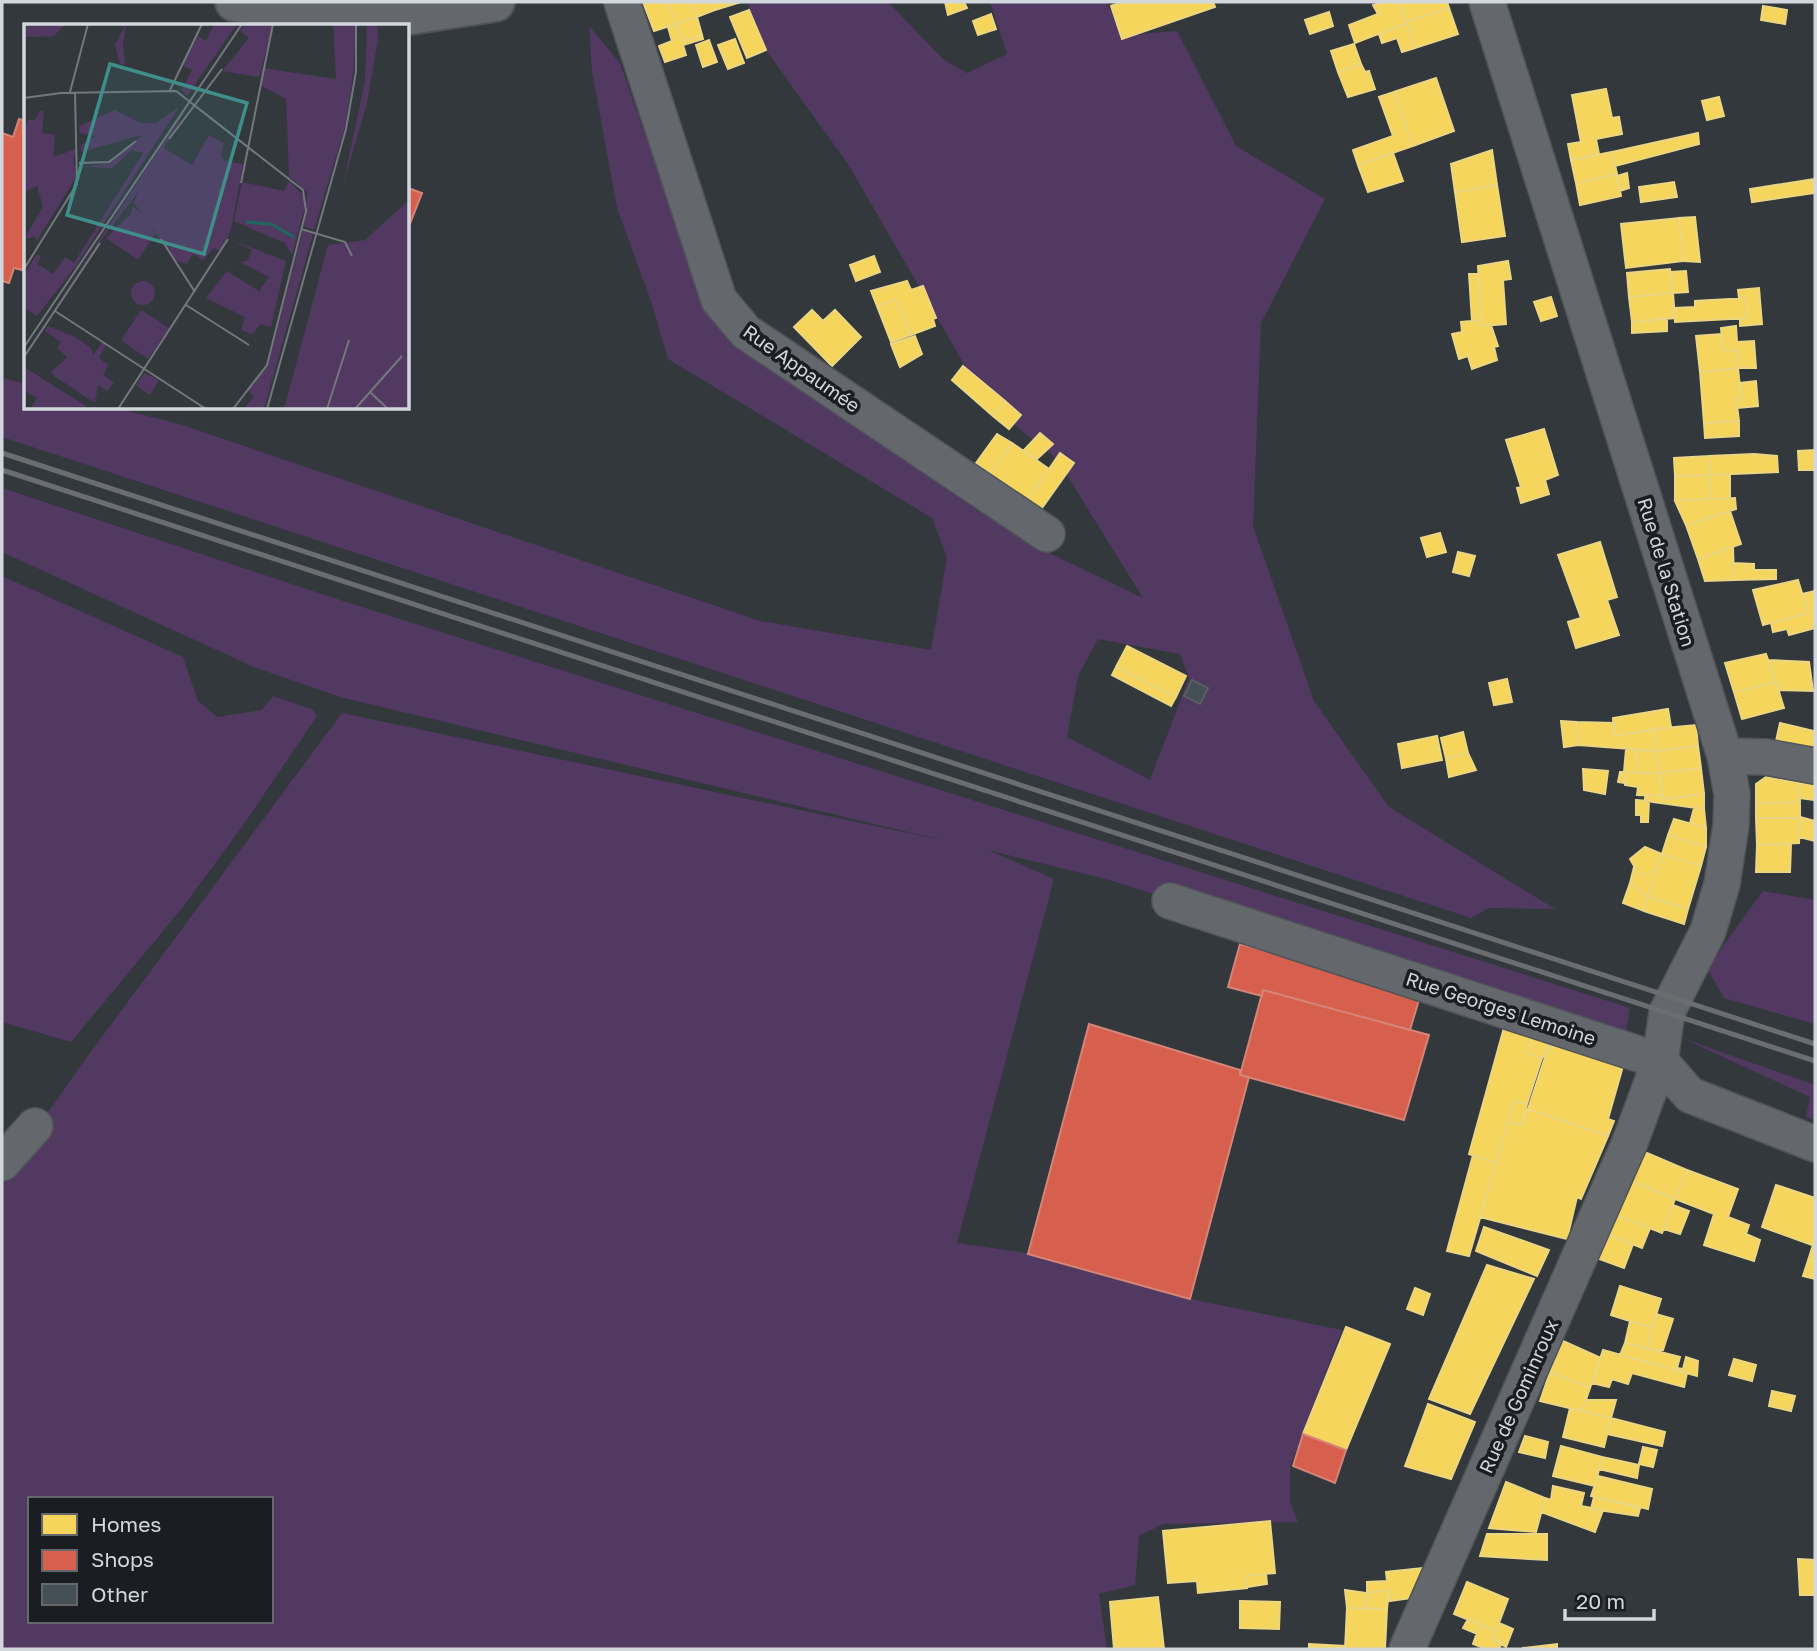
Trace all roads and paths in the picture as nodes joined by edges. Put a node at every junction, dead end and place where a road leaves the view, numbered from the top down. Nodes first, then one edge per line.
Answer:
1 (235, 2) edge
2 (495, 2) edge
3 (622, 2) edge
4 (1487, 2) edge
5 (1046, 534) dead end
6 (1725, 755) junction
7 (1815, 766) edge
8 (1170, 901) dead end
9 (1660, 1061) junction
10 (35, 1126) dead end
11 (1630, 1142) joint
12 (1815, 1144) edge
13 (2, 1163) edge
14 (1407, 1649) edge

1 - 2 street
3 - 5 street, Rue Appaumée
4 - 6 street, Rue de la Station
6 - 7 street
6 - 9 street, Rue de la Station
8 - 9 street, Rue Georges Lemoine
9 - 11 street, Rue de la Station
9 - 12 street
10 - 13 street
11 - 14 street, Rue de Gominroux

